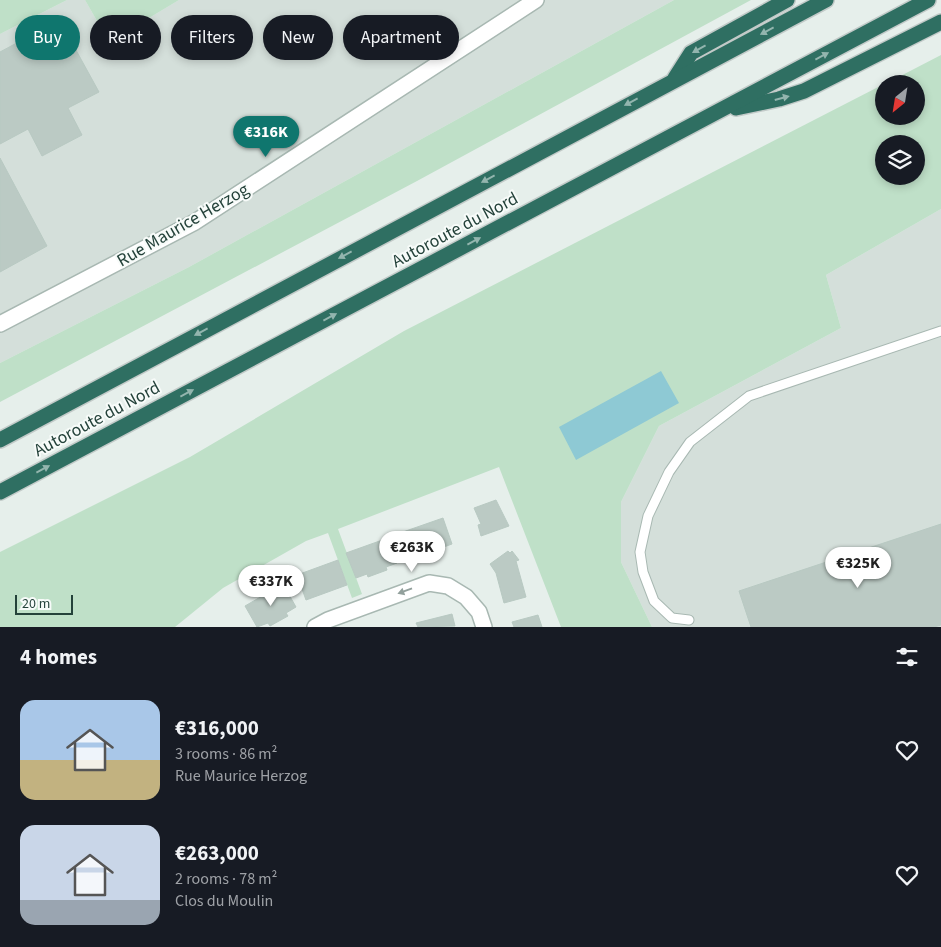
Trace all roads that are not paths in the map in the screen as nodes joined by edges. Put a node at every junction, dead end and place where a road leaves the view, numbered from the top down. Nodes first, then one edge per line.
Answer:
1 (536, 0) edge
2 (787, 0) edge
3 (826, 0) edge
4 (928, 0) edge
5 (941, 22) edge
6 (674, 79) junction
7 (717, 112) junction
8 (0, 324) edge
9 (941, 331) edge
10 (0, 440) edge
11 (0, 492) edge
12 (689, 620) dead end
13 (315, 627) edge
14 (484, 627) edge

1 - 8 street, Rue Maurice Herzog
2 -> 6 highway
3 -> 6 highway, Autoroute du Nord
7 -> 4 highway, Autoroute du Nord
7 -> 5 highway
6 -> 10 highway, Autoroute du Nord
11 -> 7 highway, Autoroute du Nord
9 - 12 lane
14 -> 13 street

